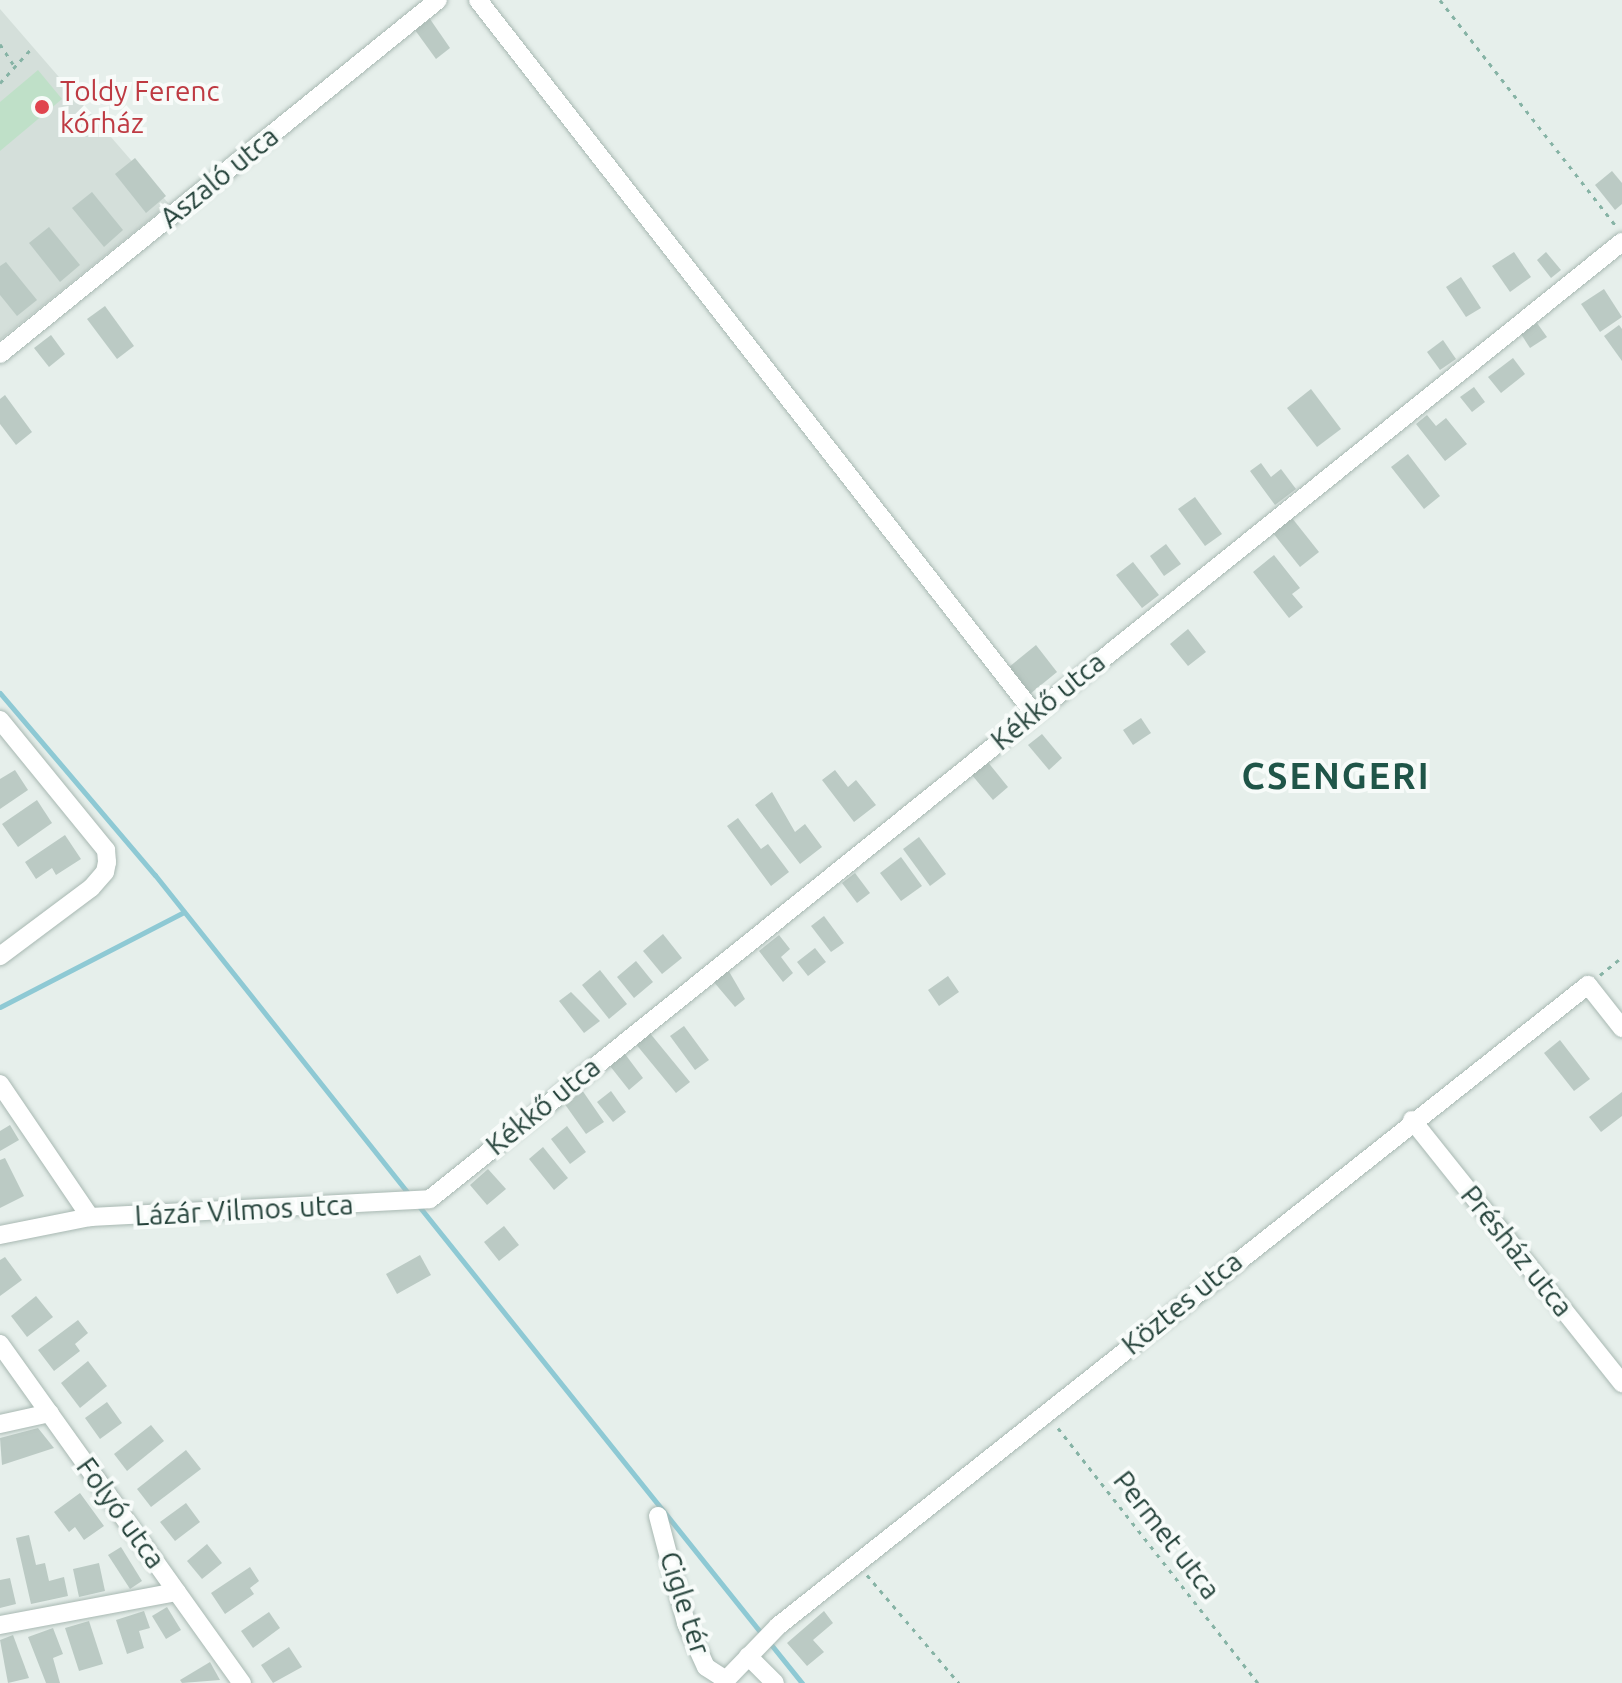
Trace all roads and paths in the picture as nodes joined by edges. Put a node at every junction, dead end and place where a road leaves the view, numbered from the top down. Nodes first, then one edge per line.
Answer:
1 (438, 0) edge
2 (478, 0) edge
3 (1440, 0) edge
4 (0, 44) edge
5 (30, 50) dead end
6 (15, 67) junction
7 (0, 83) edge
8 (1622, 234) edge
9 (1622, 242) edge
10 (0, 354) edge
11 (1033, 712) junction
12 (0, 720) edge
13 (0, 956) edge
14 (1622, 957) edge
15 (1588, 985) junction
16 (1622, 1028) edge
17 (0, 1084) edge
18 (1412, 1120) junction
19 (475, 1160) joint
20 (90, 1217) junction
21 (0, 1235) edge
22 (0, 1344) edge
23 (1622, 1383) edge
24 (1045, 1412) junction
25 (50, 1413) junction
26 (0, 1424) edge
27 (658, 1516) dead end
28 (857, 1562) junction
29 (177, 1592) junction
30 (0, 1625) edge
31 (748, 1656) junction
32 (724, 1681) edge
33 (242, 1683) edge
34 (775, 1683) edge
35 (959, 1683) edge
36 (1258, 1683) edge

1 - 10 street, Aszaló utca
2 - 11 street
3 - 8 path
4 - 6 path
5 - 6 path
6 - 7 path
9 - 11 street, Kékkő utca
11 - 19 street, Kékkő utca
12 - 13 street
14 - 15 path
15 - 16 street
15 - 18 street, Köztes utca
17 - 20 street
18 - 23 street, Présház utca
18 - 24 street, Köztes utca
19 - 20 street, Lázár Vilmos utca
20 - 21 street, Lázár Vilmos utca
22 - 25 street, Folyó utca
24 - 28 street, Köztes utca
24 - 36 path, Permet utca
25 - 26 street
25 - 29 street, Folyó utca
27 - 32 street, Cigle tér
28 - 31 street, Köztes utca
28 - 35 path
29 - 30 street
29 - 33 street, Folyó utca
31 - 32 street, Köztes utca
31 - 34 street, Cigle tér

